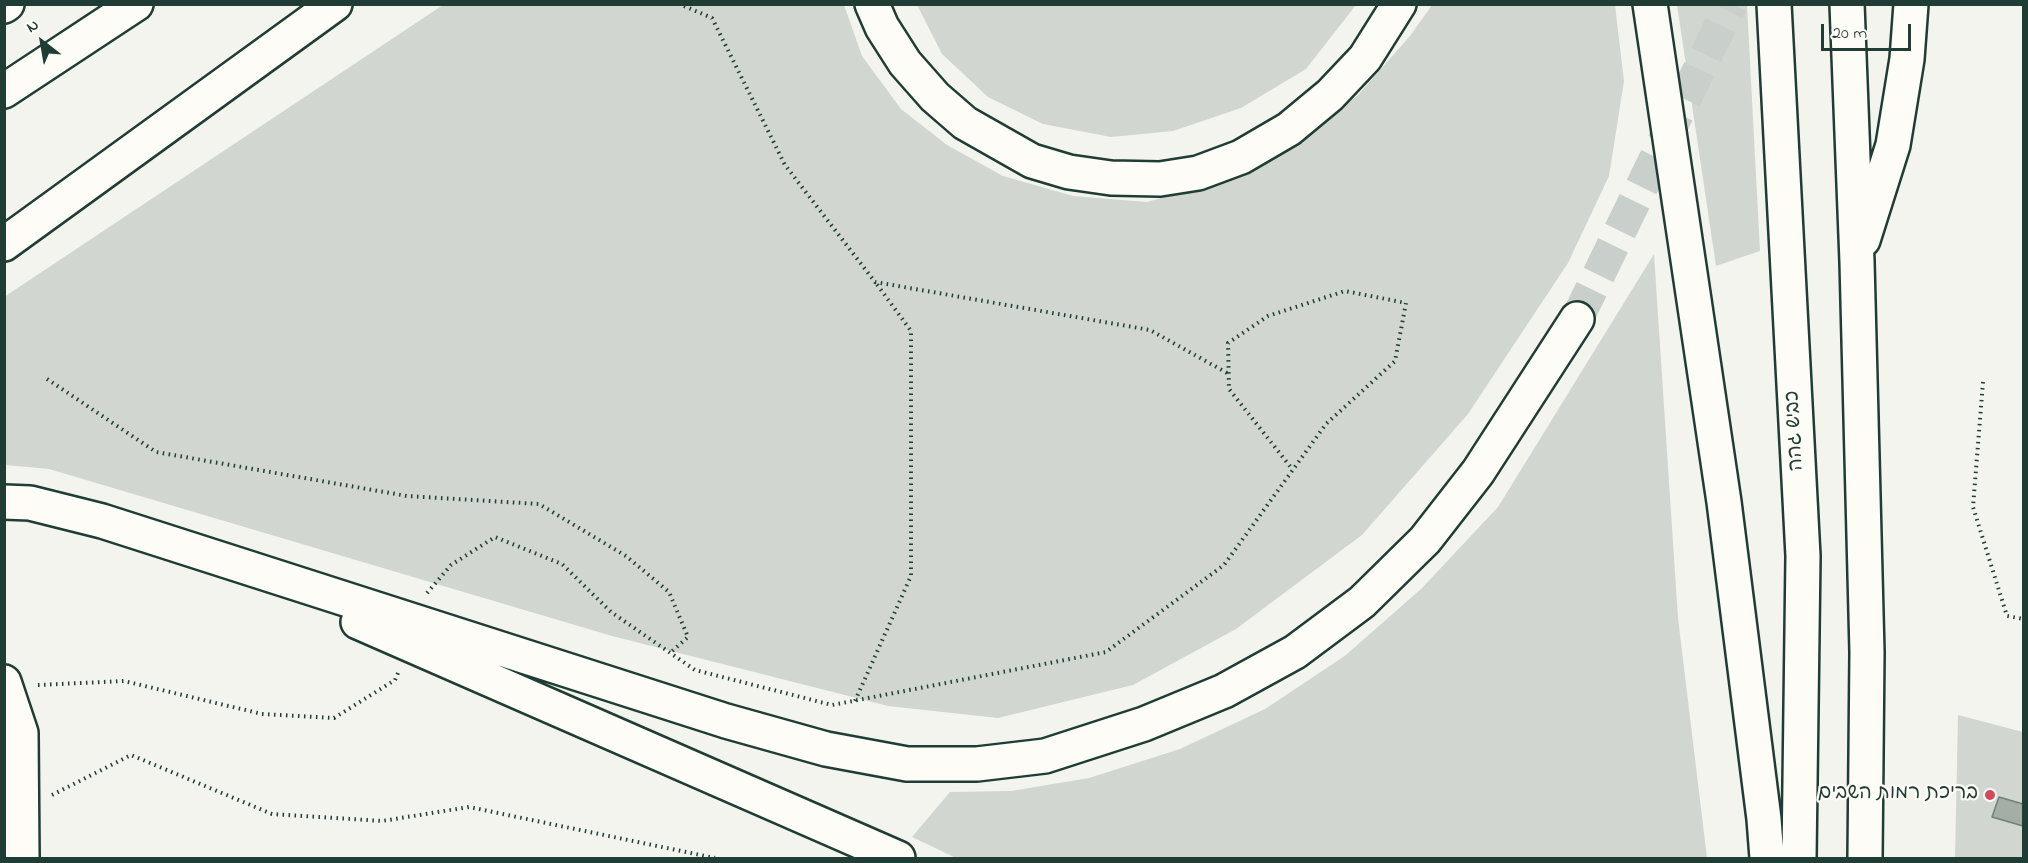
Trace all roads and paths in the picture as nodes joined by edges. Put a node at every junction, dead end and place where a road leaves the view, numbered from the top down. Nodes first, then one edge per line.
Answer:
1 (136, 4) edge
2 (335, 4) edge
3 (872, 4) edge
4 (1399, 4) edge
5 (1650, 4) edge
6 (1774, 4) edge
7 (1847, 4) edge
8 (1911, 4) edge
9 (684, 6) edge
10 (4, 91) edge
11 (4, 244) edge
12 (1857, 261) junction
13 (875, 282) junction
14 (1576, 319) tunnel mouth
15 (1229, 374) junction
16 (47, 379) dead end
17 (1983, 382) dead end
18 (1293, 470) junction
19 (4, 502) edge
20 (186, 547) junction
21 (422, 598) dead end
22 (2024, 619) edge
23 (670, 653) junction
24 (395, 680) dead end
25 (6, 684) edge
26 (855, 701) junction
27 (22, 810) junction
28 (22, 858) edge
29 (714, 858) edge
30 (898, 858) edge
31 (1767, 858) edge
32 (1799, 858) edge
33 (1865, 858) edge

1 - 10 main road
2 - 11 main road
3 - 4 main road
5 - 31 main road
6 - 32 main road, כביש גהה
7 - 12 main road
8 - 12 main road
9 - 13 path
12 - 33 main road
13 - 15 path
13 - 26 path
14 - 20 main road
15 - 18 path
15 - 18 path
16 - 23 path
17 - 22 path
18 - 26 path
19 - 20 main road
20 - 30 main road
21 - 23 path
23 - 26 path
24 - 25 path
25 - 27 main road
27 - 28 main road
27 - 29 path

